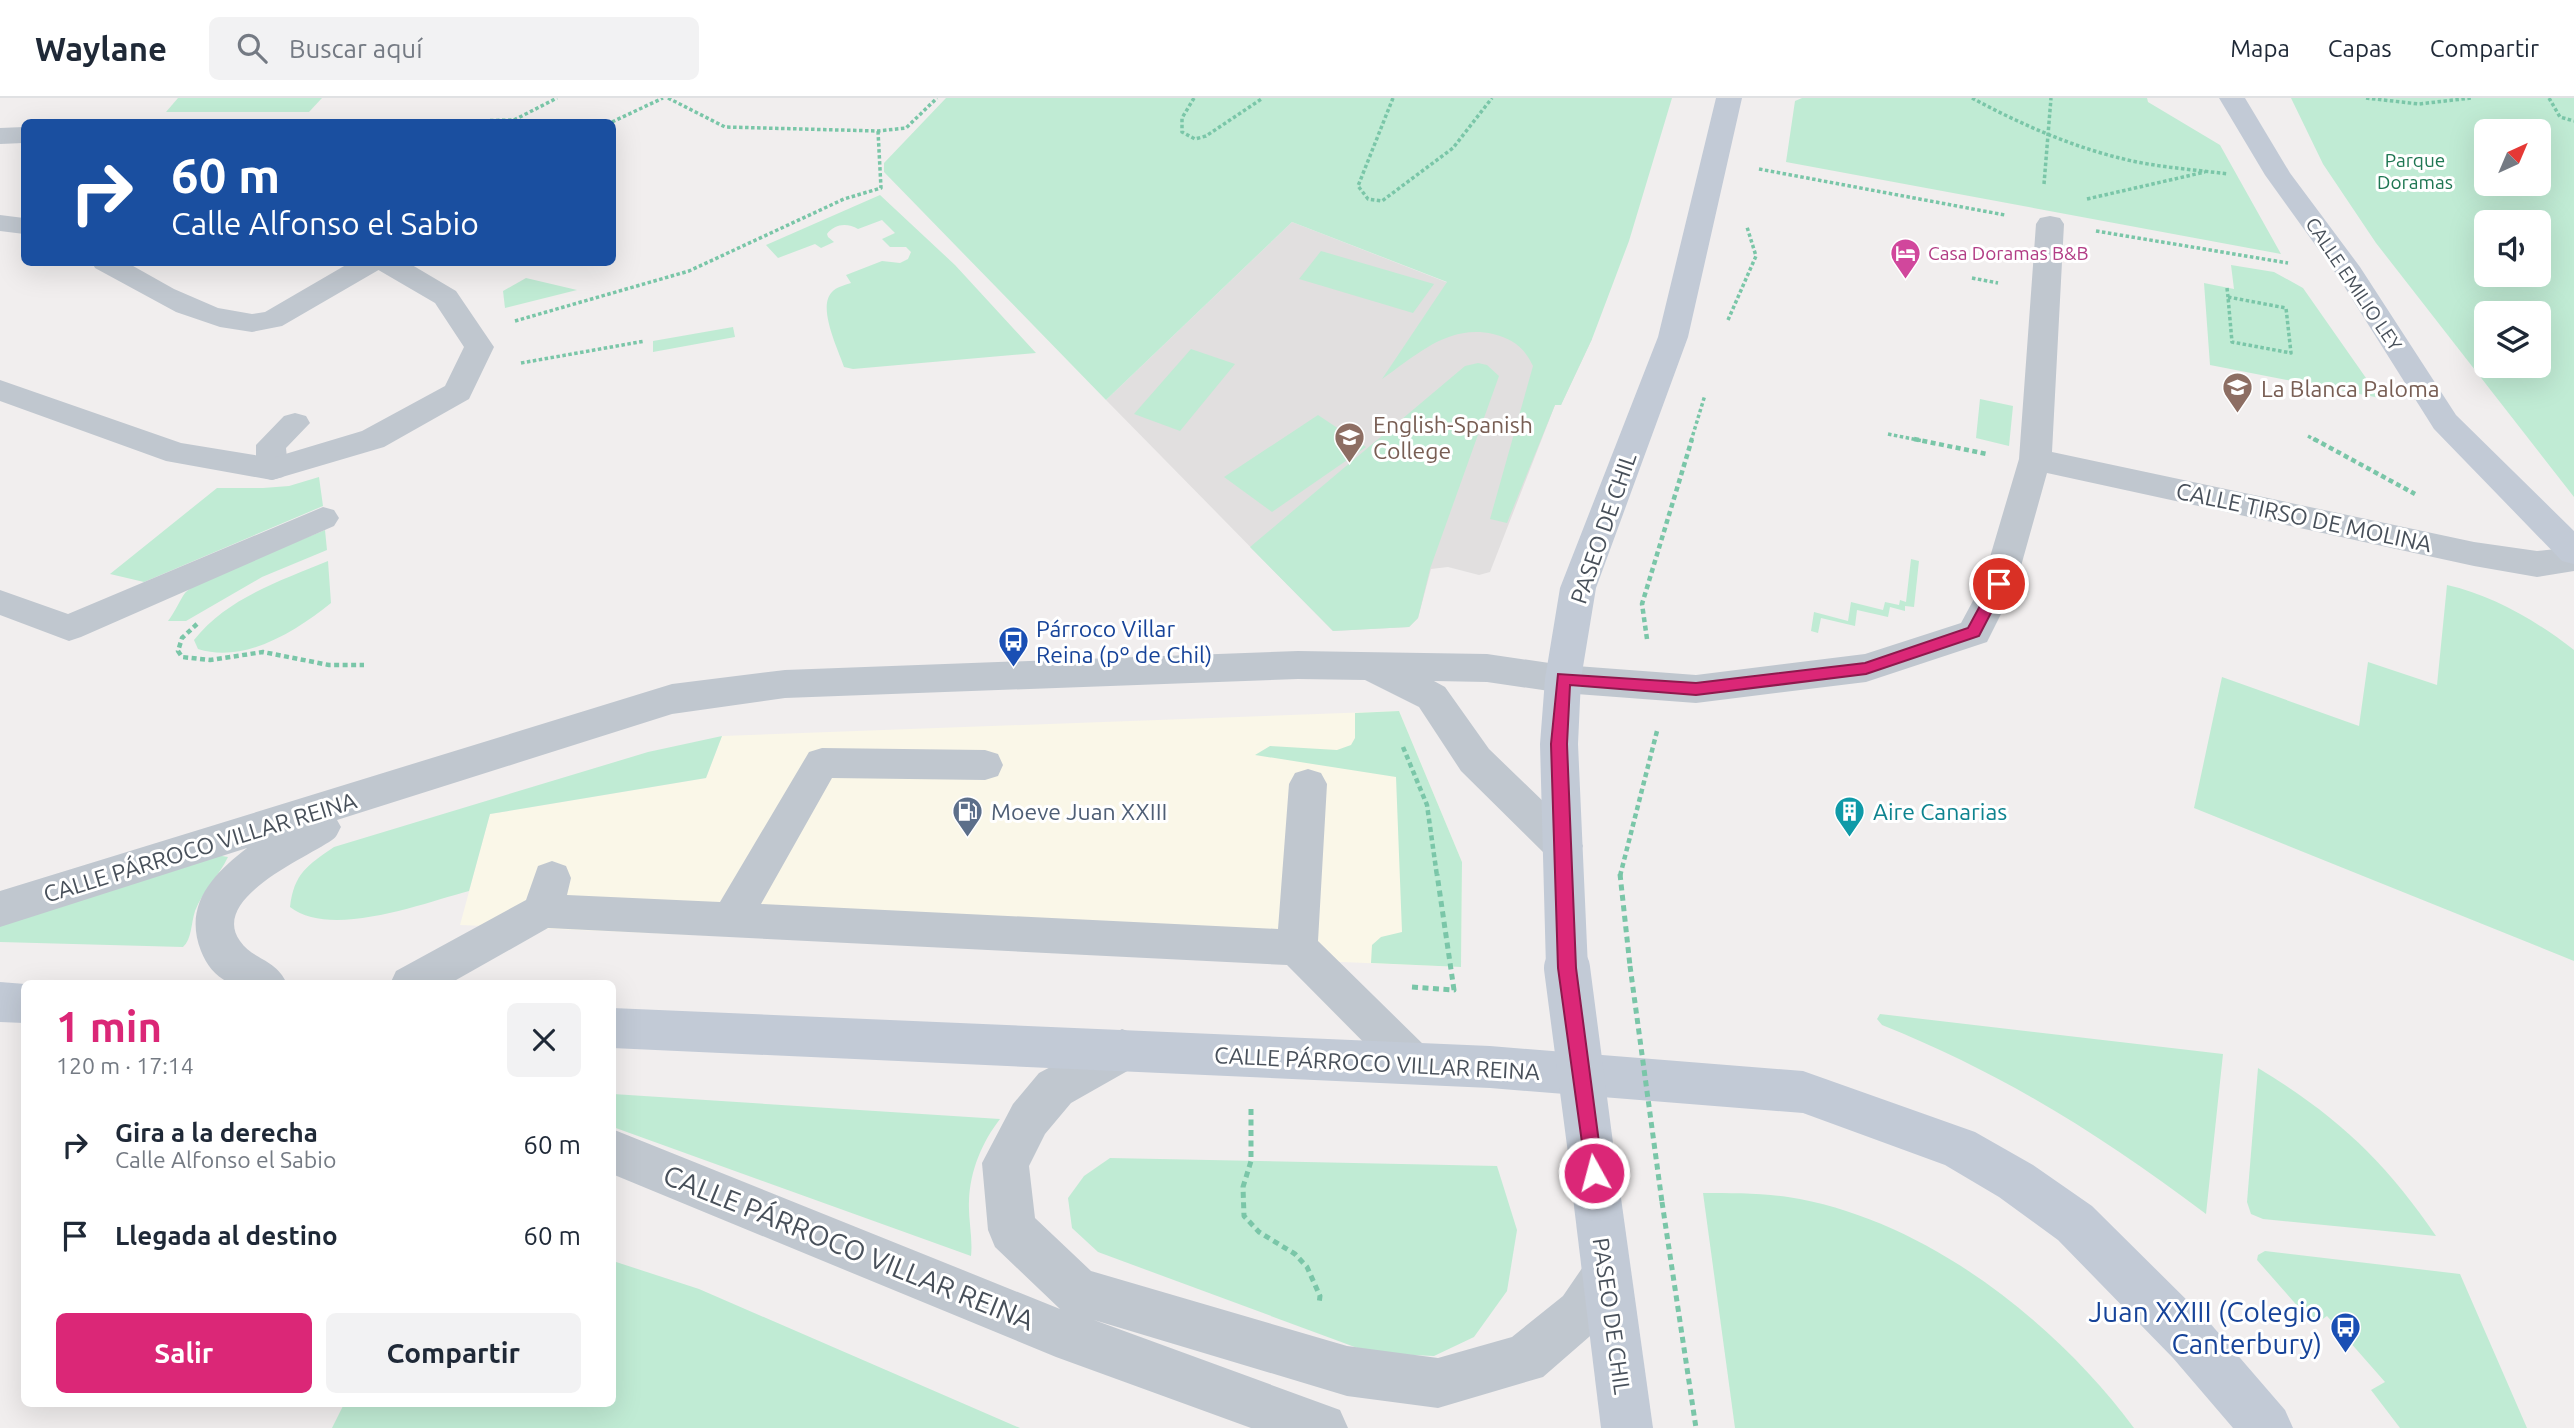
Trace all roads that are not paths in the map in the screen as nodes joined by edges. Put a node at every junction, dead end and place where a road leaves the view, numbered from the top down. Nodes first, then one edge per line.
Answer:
1 (1729, 98) edge
2 (2232, 98) edge
3 (21, 135) edge
4 (0, 136) edge
5 (0, 223) edge
6 (2050, 224) dead end
7 (21, 226) edge
8 (112, 266) edge
9 (366, 266) edge
10 (392, 266) edge
11 (0, 390) edge
12 (295, 424) dead end
13 (2035, 459) junction
14 (272, 468) junction
15 (323, 518) dead end
16 (2574, 552) edge
17 (2574, 559) edge
18 (0, 602) edge
19 (1369, 667) junction
20 (1563, 679) junction
21 (985, 765) dead end
22 (1308, 784) dead end
23 (400, 785) junction
24 (1563, 846) junction
25 (0, 909) edge
26 (730, 922) junction
27 (1297, 948) junction
28 (260, 980) edge
29 (416, 980) edge
30 (0, 1002) edge
31 (21, 1003) edge
32 (616, 1028) edge
33 (1122, 1050) junction
34 (1413, 1063) junction
35 (616, 1153) edge
36 (1606, 1275) junction
37 (1322, 1428) edge
38 (1628, 1428) edge
39 (2267, 1428) edge

1 - 20 street, PASEO DE CHIL
2 - 16 street, CALLE EMILIO LEY
3 - 4 street
5 - 7 lane
6 - 13 street, CALLE PÁRROCO VILLAR REINA
8 - 9 lane
10 - 14 street
11 - 14 street
12 - 14 lane
13 - 17 street, CALLE TIRSO DE MOLINA
13 - 20 street, CALLE PÁRROCO VILLAR REINA
15 - 18 lane
19 - 20 street, CALLE PÁRROCO VILLAR REINA
19 - 23 street, CALLE PÁRROCO VILLAR REINA
19 - 24 street, CALLE PÁRROCO VILLAR REINA
20 - 24 street, PASEO DE CHIL
21 - 26 lane
22 - 27 lane
23 - 25 street, CALLE PÁRROCO VILLAR REINA
23 - 28 street, CALLE PÁRROCO VILLAR REINA
24 - 36 street, PASEO DE CHIL, bridge
26 - 27 lane
26 - 29 lane
27 - 34 lane
30 - 31 street
32 - 33 street, CALLE PÁRROCO VILLAR REINA
33 - 34 street, CALLE PÁRROCO VILLAR REINA
33 - 36 street
34 - 39 street, CALLE PÁRROCO VILLAR REINA
35 - 37 street, CALLE PÁRROCO VILLAR REINA
36 - 38 street, PASEO DE CHIL

